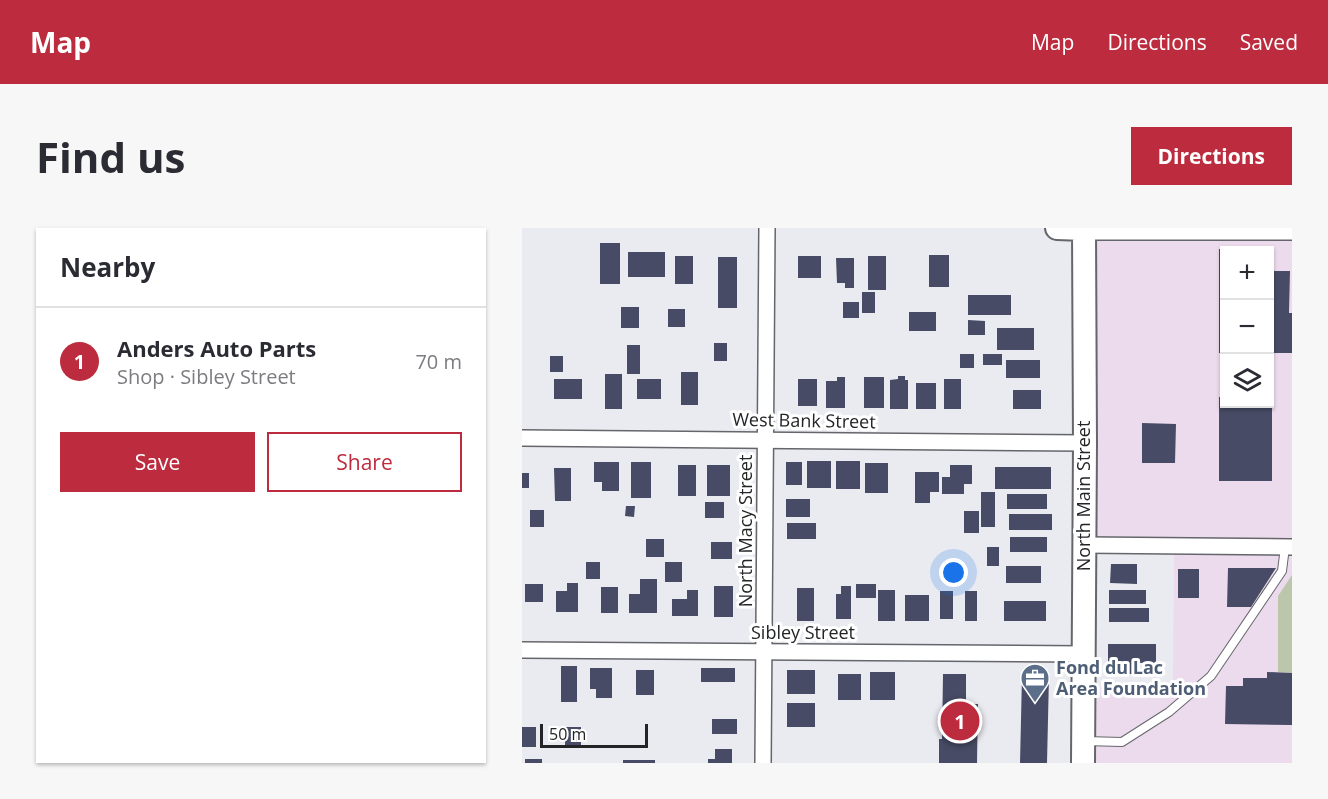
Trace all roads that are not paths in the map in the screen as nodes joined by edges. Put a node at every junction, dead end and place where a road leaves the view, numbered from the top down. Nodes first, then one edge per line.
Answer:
1 (767, 228) edge
2 (1057, 228) edge
3 (1084, 228) edge
4 (1292, 229) edge
5 (522, 438) edge
6 (766, 440) junction
7 (1085, 443) junction
8 (1084, 544) junction
9 (1289, 547) edge
10 (522, 650) edge
11 (765, 652) junction
12 (1083, 654) junction
13 (1083, 752) edge
14 (764, 763) edge

1 - 6 street, North Macy Street
2 - 3 main road
3 - 4 main road
3 - 7 main road, North Main Street
5 - 6 street, West Bank Street
6 - 7 street, West Bank Street
6 - 11 street, North Macy Street
7 - 8 main road, North Main Street
8 - 9 street
8 - 12 main road, North Main Street
9 - 13 lane
10 - 11 street, Sibley Street
11 - 12 street, Sibley Street
11 - 14 street, North Macy Street
12 - 13 main road, North Main Street

